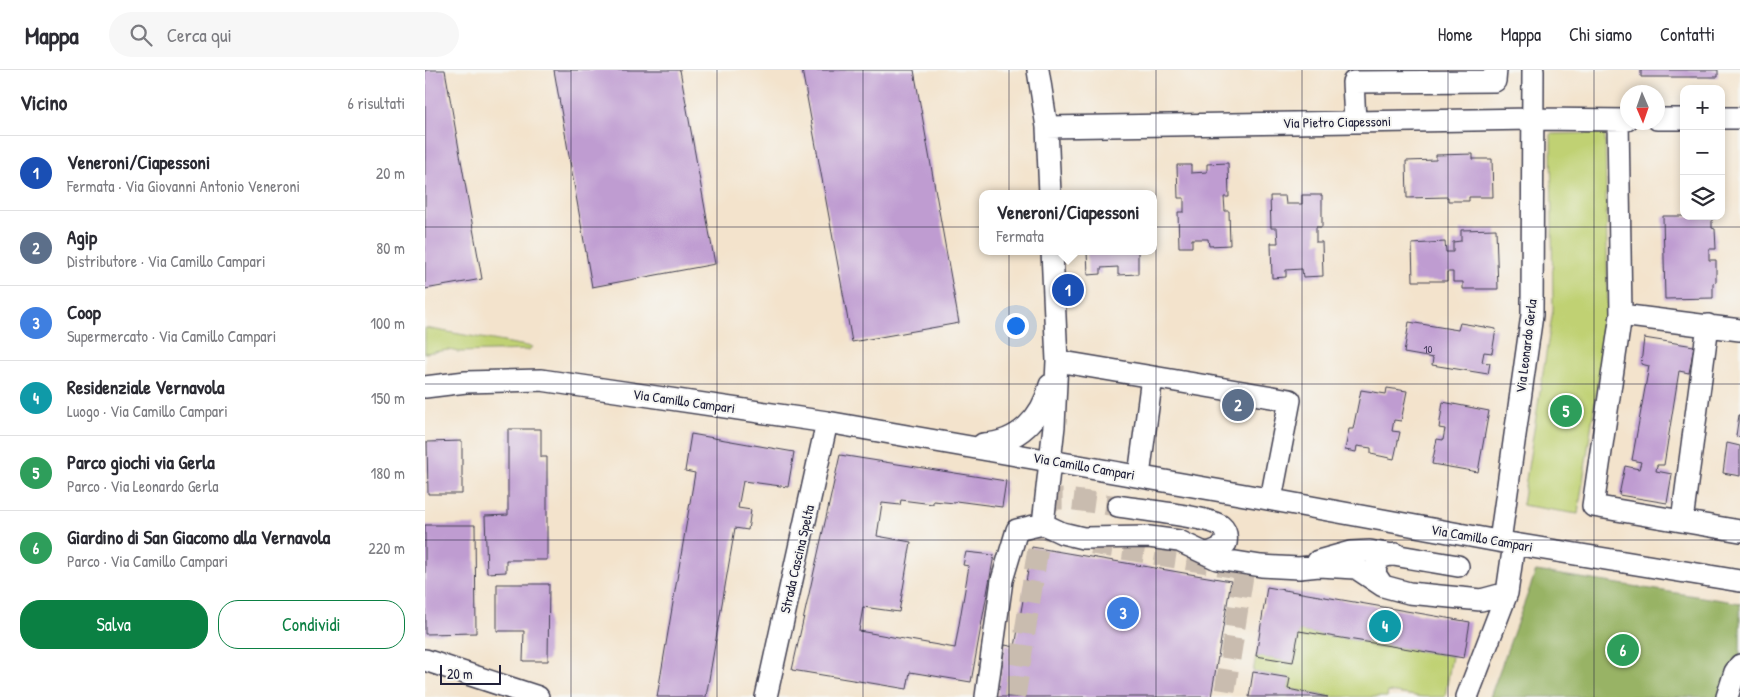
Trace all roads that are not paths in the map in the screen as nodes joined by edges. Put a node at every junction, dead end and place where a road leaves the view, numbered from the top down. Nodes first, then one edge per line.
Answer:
1 (1037, 70) edge
2 (1496, 70) edge
3 (1533, 70) edge
4 (1353, 76) edge
5 (1725, 118) edge
6 (1740, 118) edge
7 (1533, 119) junction
8 (1665, 119) edge
9 (1680, 119) edge
10 (1620, 120) edge
11 (1355, 121) junction
12 (1047, 127) junction
13 (1623, 130) edge
14 (1050, 190) edge
15 (1052, 255) edge
16 (1621, 315) junction
17 (1708, 324) junction
18 (1740, 330) edge
19 (1057, 361) junction
20 (1152, 377) junction
21 (425, 387) edge
22 (827, 422) junction
23 (963, 445) junction
24 (1050, 460) junction
25 (1139, 476) junction
26 (1271, 500) junction
27 (1118, 506) tunnel mouth
28 (1681, 521) junction
29 (1043, 524) junction
30 (1740, 531) edge
31 (1507, 543) junction
32 (1206, 554) junction
33 (1396, 554) junction
34 (1458, 566) dead end
35 (1299, 568) junction
36 (1740, 581) edge
37 (1383, 586) junction
38 (1507, 593) junction
39 (425, 660) edge
40 (1740, 665) edge
41 (538, 697) edge
42 (766, 697) edge
43 (987, 697) edge
44 (1467, 697) edge
45 (1727, 697) edge

1 - 12 street
2 - 4 street
3 - 7 street, Via Leonardo Gerla
4 - 11 street
5 - 6 street
7 - 10 street, Via Pietro Ciapessoni
7 - 11 street, Via Pietro Ciapessoni
7 - 31 street, Via Leonardo Gerla
8 - 9 street
11 - 12 street, Via Pietro Ciapessoni
12 - 14 street
13 - 16 street
15 - 19 street
16 - 17 street
16 - 28 street
17 - 18 street
17 - 28 street
19 - 20 street
19 - 23 street
19 - 24 street
20 - 25 street
20 - 26 street
21 - 22 street, Via Camillo Campari
22 - 23 street, Via Camillo Campari
22 - 42 street, Strada Cascina Spelta
23 - 24 street, Via Camillo Campari
24 - 25 street, Via Camillo Campari
24 - 29 street
25 - 26 street, Via Camillo Campari
26 - 31 street, Via Camillo Campari
27 - 32 street
28 - 30 street
29 - 32 street
29 - 43 street
31 - 36 street, Via Camillo Campari
31 - 38 street, Via Leonardo Gerla
32 - 35 street
33 - 34 street
33 - 35 street
33 - 37 street
35 - 37 street
37 - 38 street
38 - 44 street, Via Leonardo Gerla
39 - 41 street
40 - 45 street

